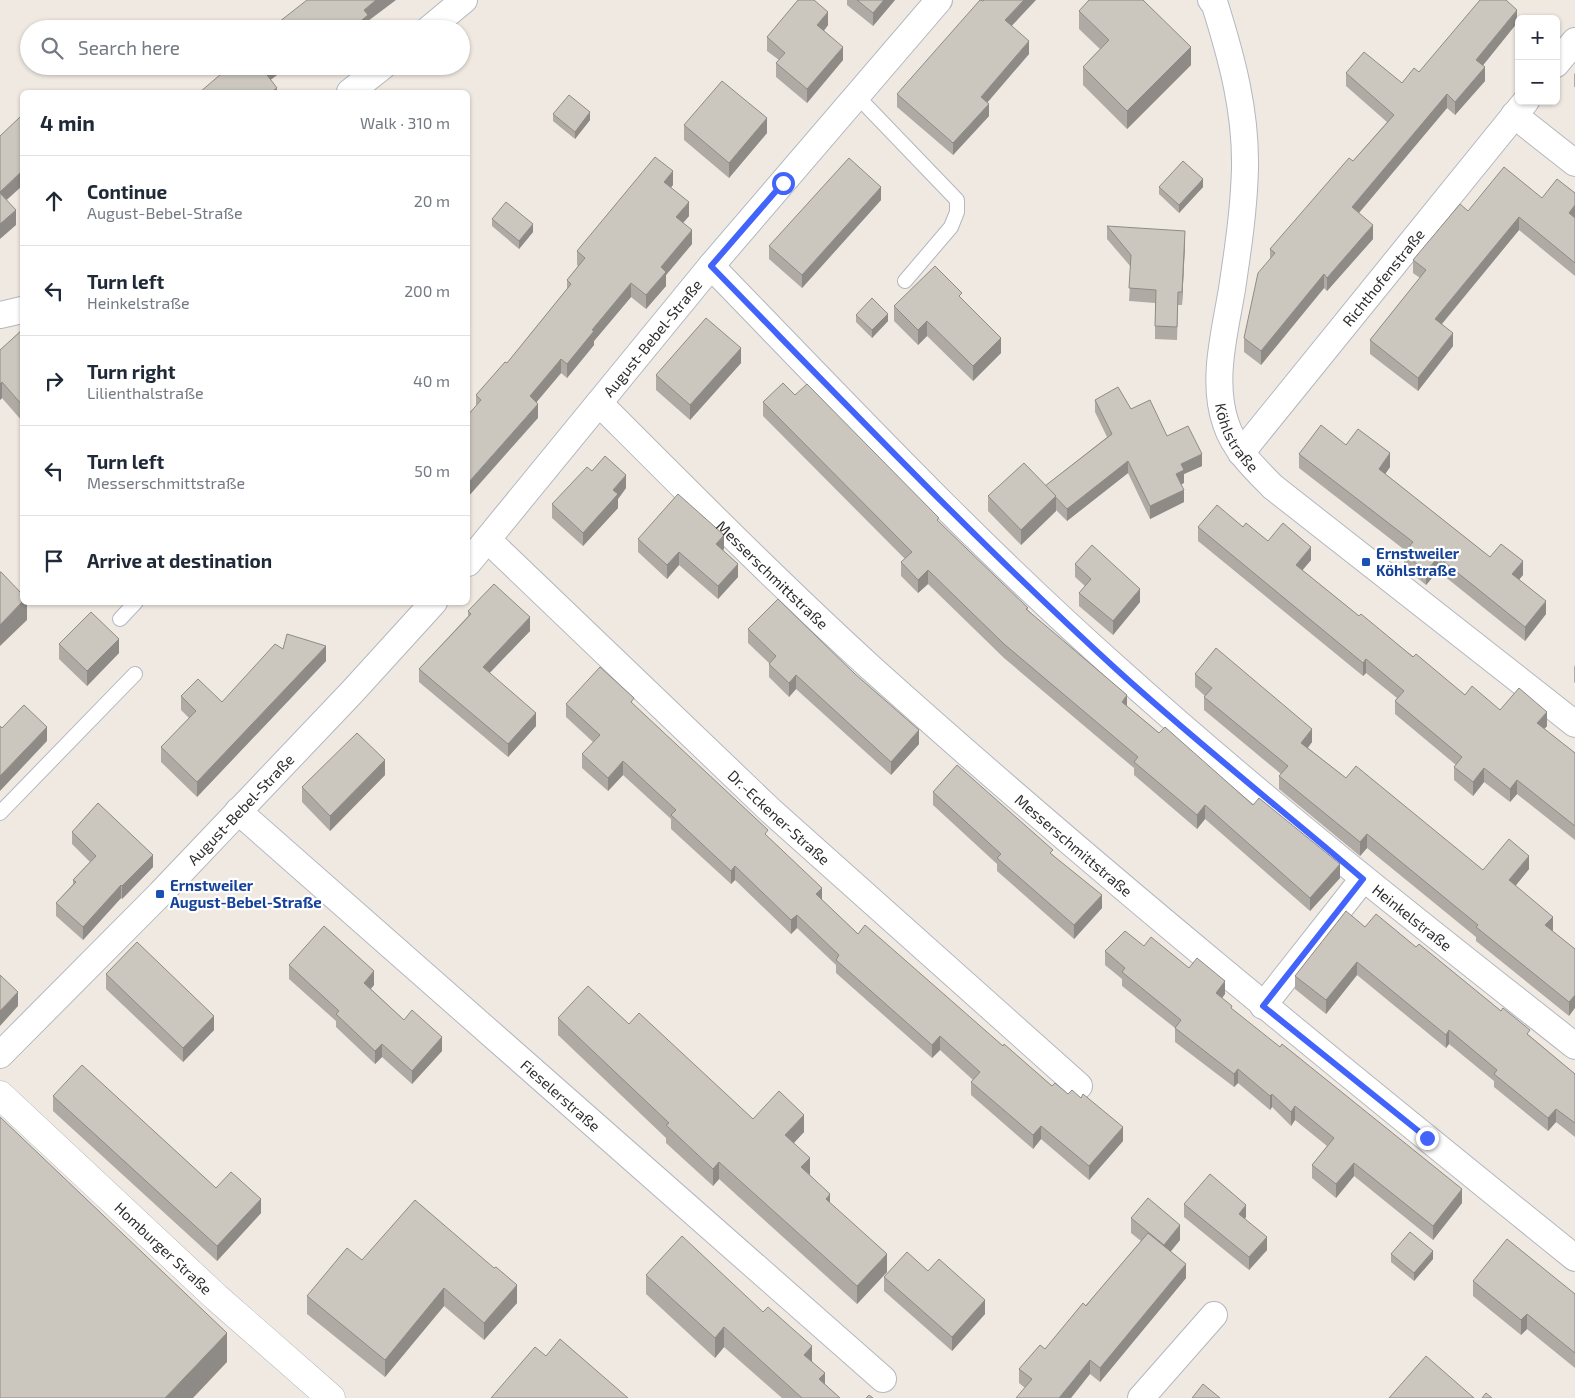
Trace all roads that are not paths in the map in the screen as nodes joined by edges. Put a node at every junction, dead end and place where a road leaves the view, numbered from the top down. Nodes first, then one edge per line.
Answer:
1 (464, 0) edge
2 (939, 0) edge
3 (1211, 0) edge
4 (440, 20) edge
5 (1575, 41) edge
6 (1559, 60) edge
7 (371, 75) edge
8 (352, 90) edge
9 (856, 96) junction
10 (1520, 108) edge
11 (1575, 163) edge
12 (711, 266) junction
13 (905, 281) dead end
14 (20, 310) edge
15 (0, 315) edge
16 (599, 403) junction
17 (1241, 453) junction
18 (488, 540) junction
19 (470, 562) edge
20 (133, 605) edge
21 (431, 605) edge
22 (120, 619) dead end
23 (135, 674) dead end
24 (1575, 724) edge
25 (238, 811) junction
26 (0, 813) edge
27 (1363, 879) junction
28 (1263, 1006) junction
29 (1575, 1046) edge
30 (0, 1055) edge
31 (1078, 1086) dead end
32 (0, 1095) edge
33 (1575, 1258) edge
34 (1214, 1315) dead end
35 (883, 1379) dead end
36 (330, 1398) edge
37 (1141, 1398) edge

1 - 4 street
2 - 9 street, August-Bebel-Straße
3 - 17 street, Köhlstraße
5 - 6 street
7 - 8 street
9 - 12 street, August-Bebel-Straße
9 - 13 lane
10 - 11 street
10 - 17 street, Richthofenstraße
12 - 16 street, August-Bebel-Straße
12 - 27 street, Heinkelstraße
14 - 15 street
16 - 18 street, August-Bebel-Straße
16 - 28 street, Messerschmittstraße
17 - 24 street, Köhlstraße
18 - 19 street, August-Bebel-Straße
18 - 31 street, Dr.-Eckener-Straße
20 - 22 lane
21 - 25 street, August-Bebel-Straße
23 - 26 lane
25 - 30 street, August-Bebel-Straße
25 - 35 street, Fieselerstraße
27 - 28 street
27 - 29 street, Heinkelstraße
28 - 33 street, Messerschmittstraße
32 - 36 main road, Homburger Straße
34 - 37 street

